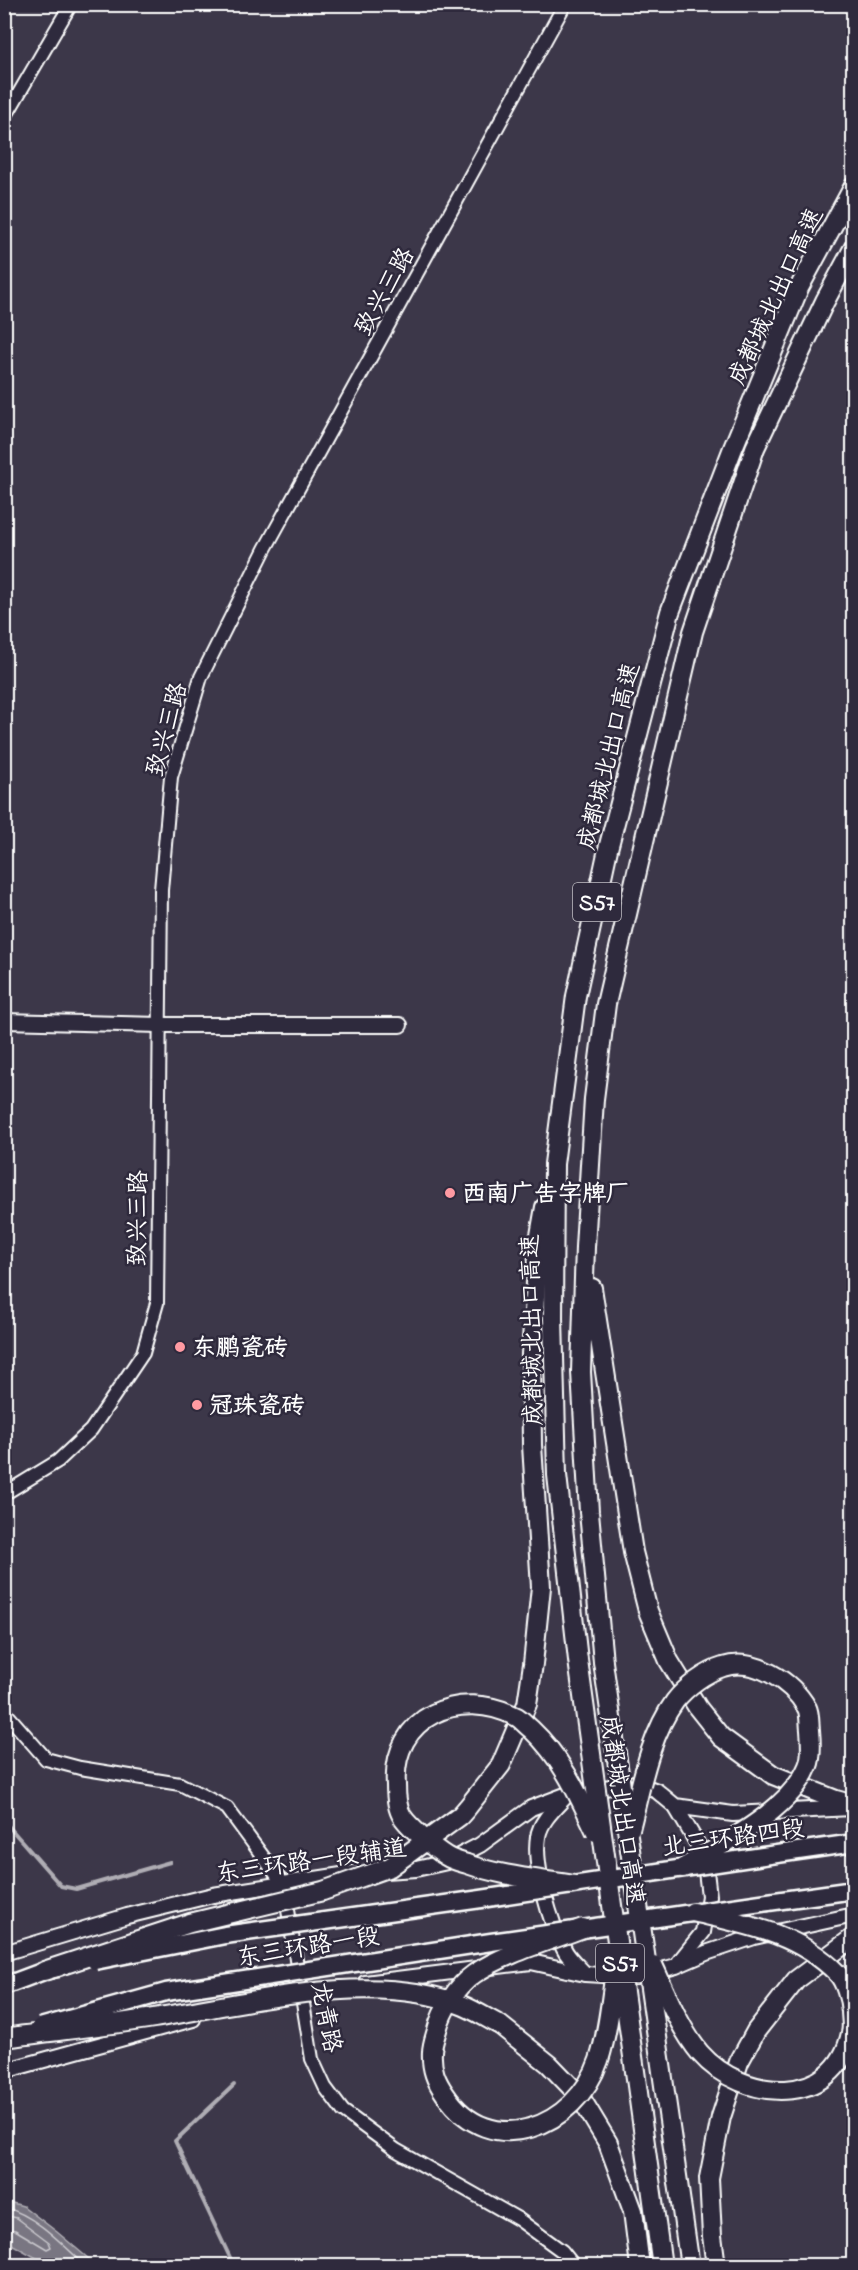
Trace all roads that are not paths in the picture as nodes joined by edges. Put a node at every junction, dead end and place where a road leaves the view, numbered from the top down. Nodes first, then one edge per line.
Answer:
1 (71, 4) edge
2 (565, 4) edge
3 (4, 119) edge
4 (854, 186) edge
5 (854, 247) edge
6 (4, 1021) edge
7 (160, 1024) junction
8 (400, 1025) dead end
9 (554, 1164) junction
10 (585, 1247) junction
11 (4, 1494) edge
12 (4, 1711) edge
13 (567, 1794) junction
14 (675, 1806) junction
15 (854, 1806) edge
16 (628, 1837) junction
17 (854, 1844) edge
18 (604, 1848) junction
19 (683, 1868) junction
20 (620, 1878) joint
21 (284, 1885) junction
22 (574, 1885) junction
23 (854, 1890) edge
24 (693, 1912) junction
25 (854, 1915) edge
26 (583, 1928) junction
27 (854, 1937) edge
28 (644, 1947) junction
29 (618, 1951) junction
30 (4, 1953) edge
31 (676, 1966) junction
32 (44, 1971) junction
33 (585, 1974) junction
34 (4, 1986) edge
35 (301, 1991) junction
36 (4, 2038) edge
37 (4, 2071) edge
38 (574, 2265) edge
39 (640, 2265) edge
40 (662, 2265) edge
41 (690, 2265) edge
42 (716, 2265) edge

1 - 3 street
2 - 7 street, 致兴三路
4 - 9 highway, 成都城北出口高速 / S57
5 - 10 highway, 成都城北出口高速 / S57
6 - 7 main road
7 - 8 main road
7 - 11 street, 致兴三路
9 - 18 highway, 成都城北出口高速 / S57, bridge
9 - 32 highway, bridge
10 - 15 highway
10 - 16 highway, 成都城北出口高速 / S57, bridge
12 - 21 street, 龙青路
13 - 14 main road, 东三环路一段辅道
13 - 21 main road, 东三环路一段辅道
13 - 33 main road
14 - 15 main road
14 - 31 main road
16 - 19 highway, bridge
16 - 28 highway, 成都城北出口高速 / S57, bridge
17 - 19 highway, 北三环路四段, bridge
18 - 22 highway, bridge
18 - 29 highway, 成都城北出口高速 / S57, bridge
19 - 20 highway, 北三环路四段, bridge
20 - 22 highway, 东三环路一段, bridge
21 - 30 main road, 东三环路一段辅道
21 - 35 street, 龙青路
22 - 32 highway, 东三环路一段, bridge
23 - 24 highway, bridge
24 - 26 highway, 东三环路一段, bridge
24 - 28 highway, bridge
25 - 31 main road
26 - 29 highway, bridge
26 - 36 highway, 东三环路一段, bridge
27 - 42 highway
28 - 41 highway, 成都城北出口高速 / S57, bridge
29 - 40 highway, 成都城北出口高速 / S57, bridge
31 - 33 main road
32 - 34 highway, 东三环路一段, bridge
33 - 35 main road
35 - 37 main road
35 - 38 street, 龙青路
36 - 39 highway, bridge

